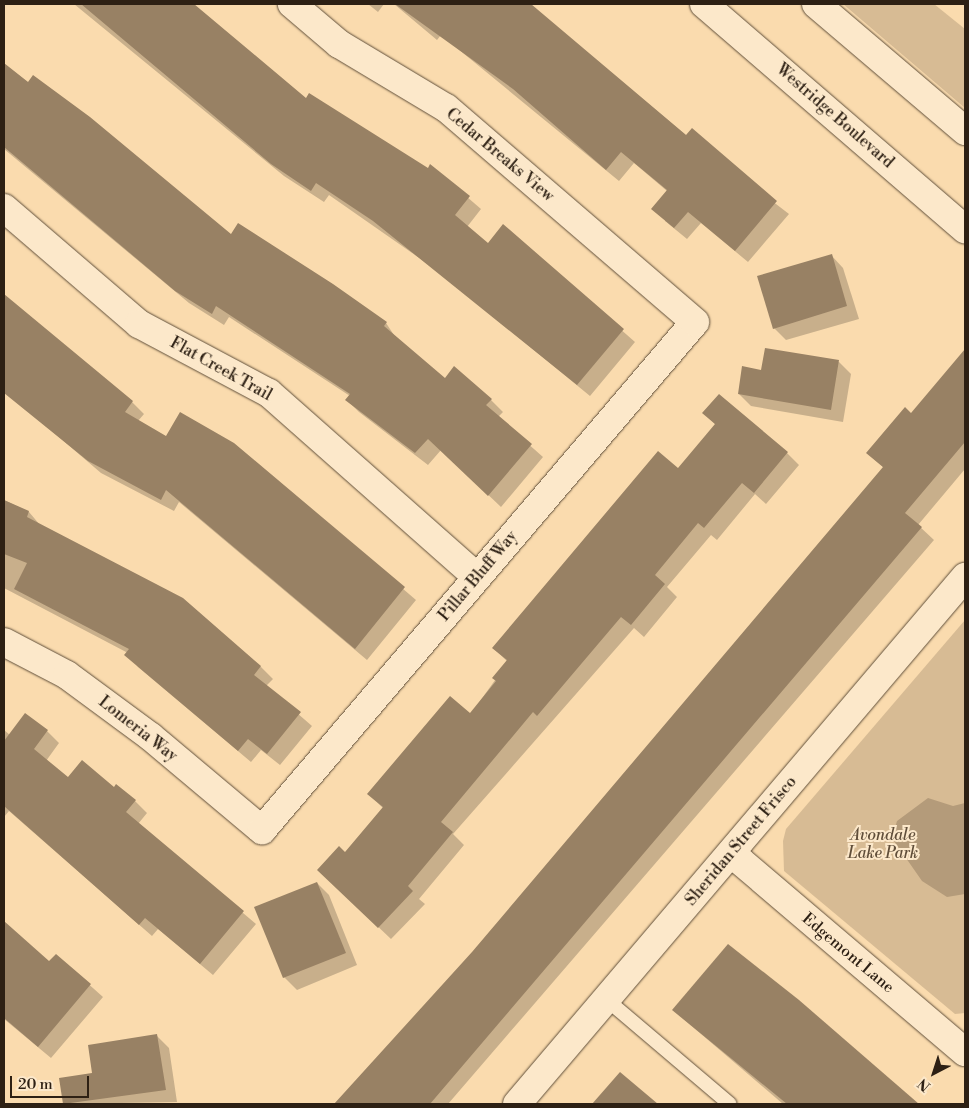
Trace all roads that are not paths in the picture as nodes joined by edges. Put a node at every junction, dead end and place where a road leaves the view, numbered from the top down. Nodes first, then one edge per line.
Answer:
1 (292, 4) edge
2 (704, 4) edge
3 (816, 4) edge
4 (965, 131) edge
5 (4, 208) edge
6 (965, 229) edge
7 (695, 322) joint
8 (477, 577) junction
9 (965, 577) edge
10 (4, 642) edge
11 (262, 830) joint
12 (731, 853) junction
13 (606, 999) junction
14 (965, 1052) edge
15 (516, 1104) edge
16 (730, 1104) edge

1 - 7 street, Cedar Breaks View
2 - 6 street, Westridge Boulevard
3 - 4 street
5 - 8 street, Flat Creek Trail
7 - 8 street, Pillar Bluff Way
8 - 11 street, Pillar Bluff Way
9 - 12 street, Sheridan Street Frisco
10 - 11 street, Lomeria Way
12 - 13 street, Sheridan Street Frisco
12 - 14 street, Edgemont Lane
13 - 15 street, Sheridan Street Frisco
13 - 16 lane

